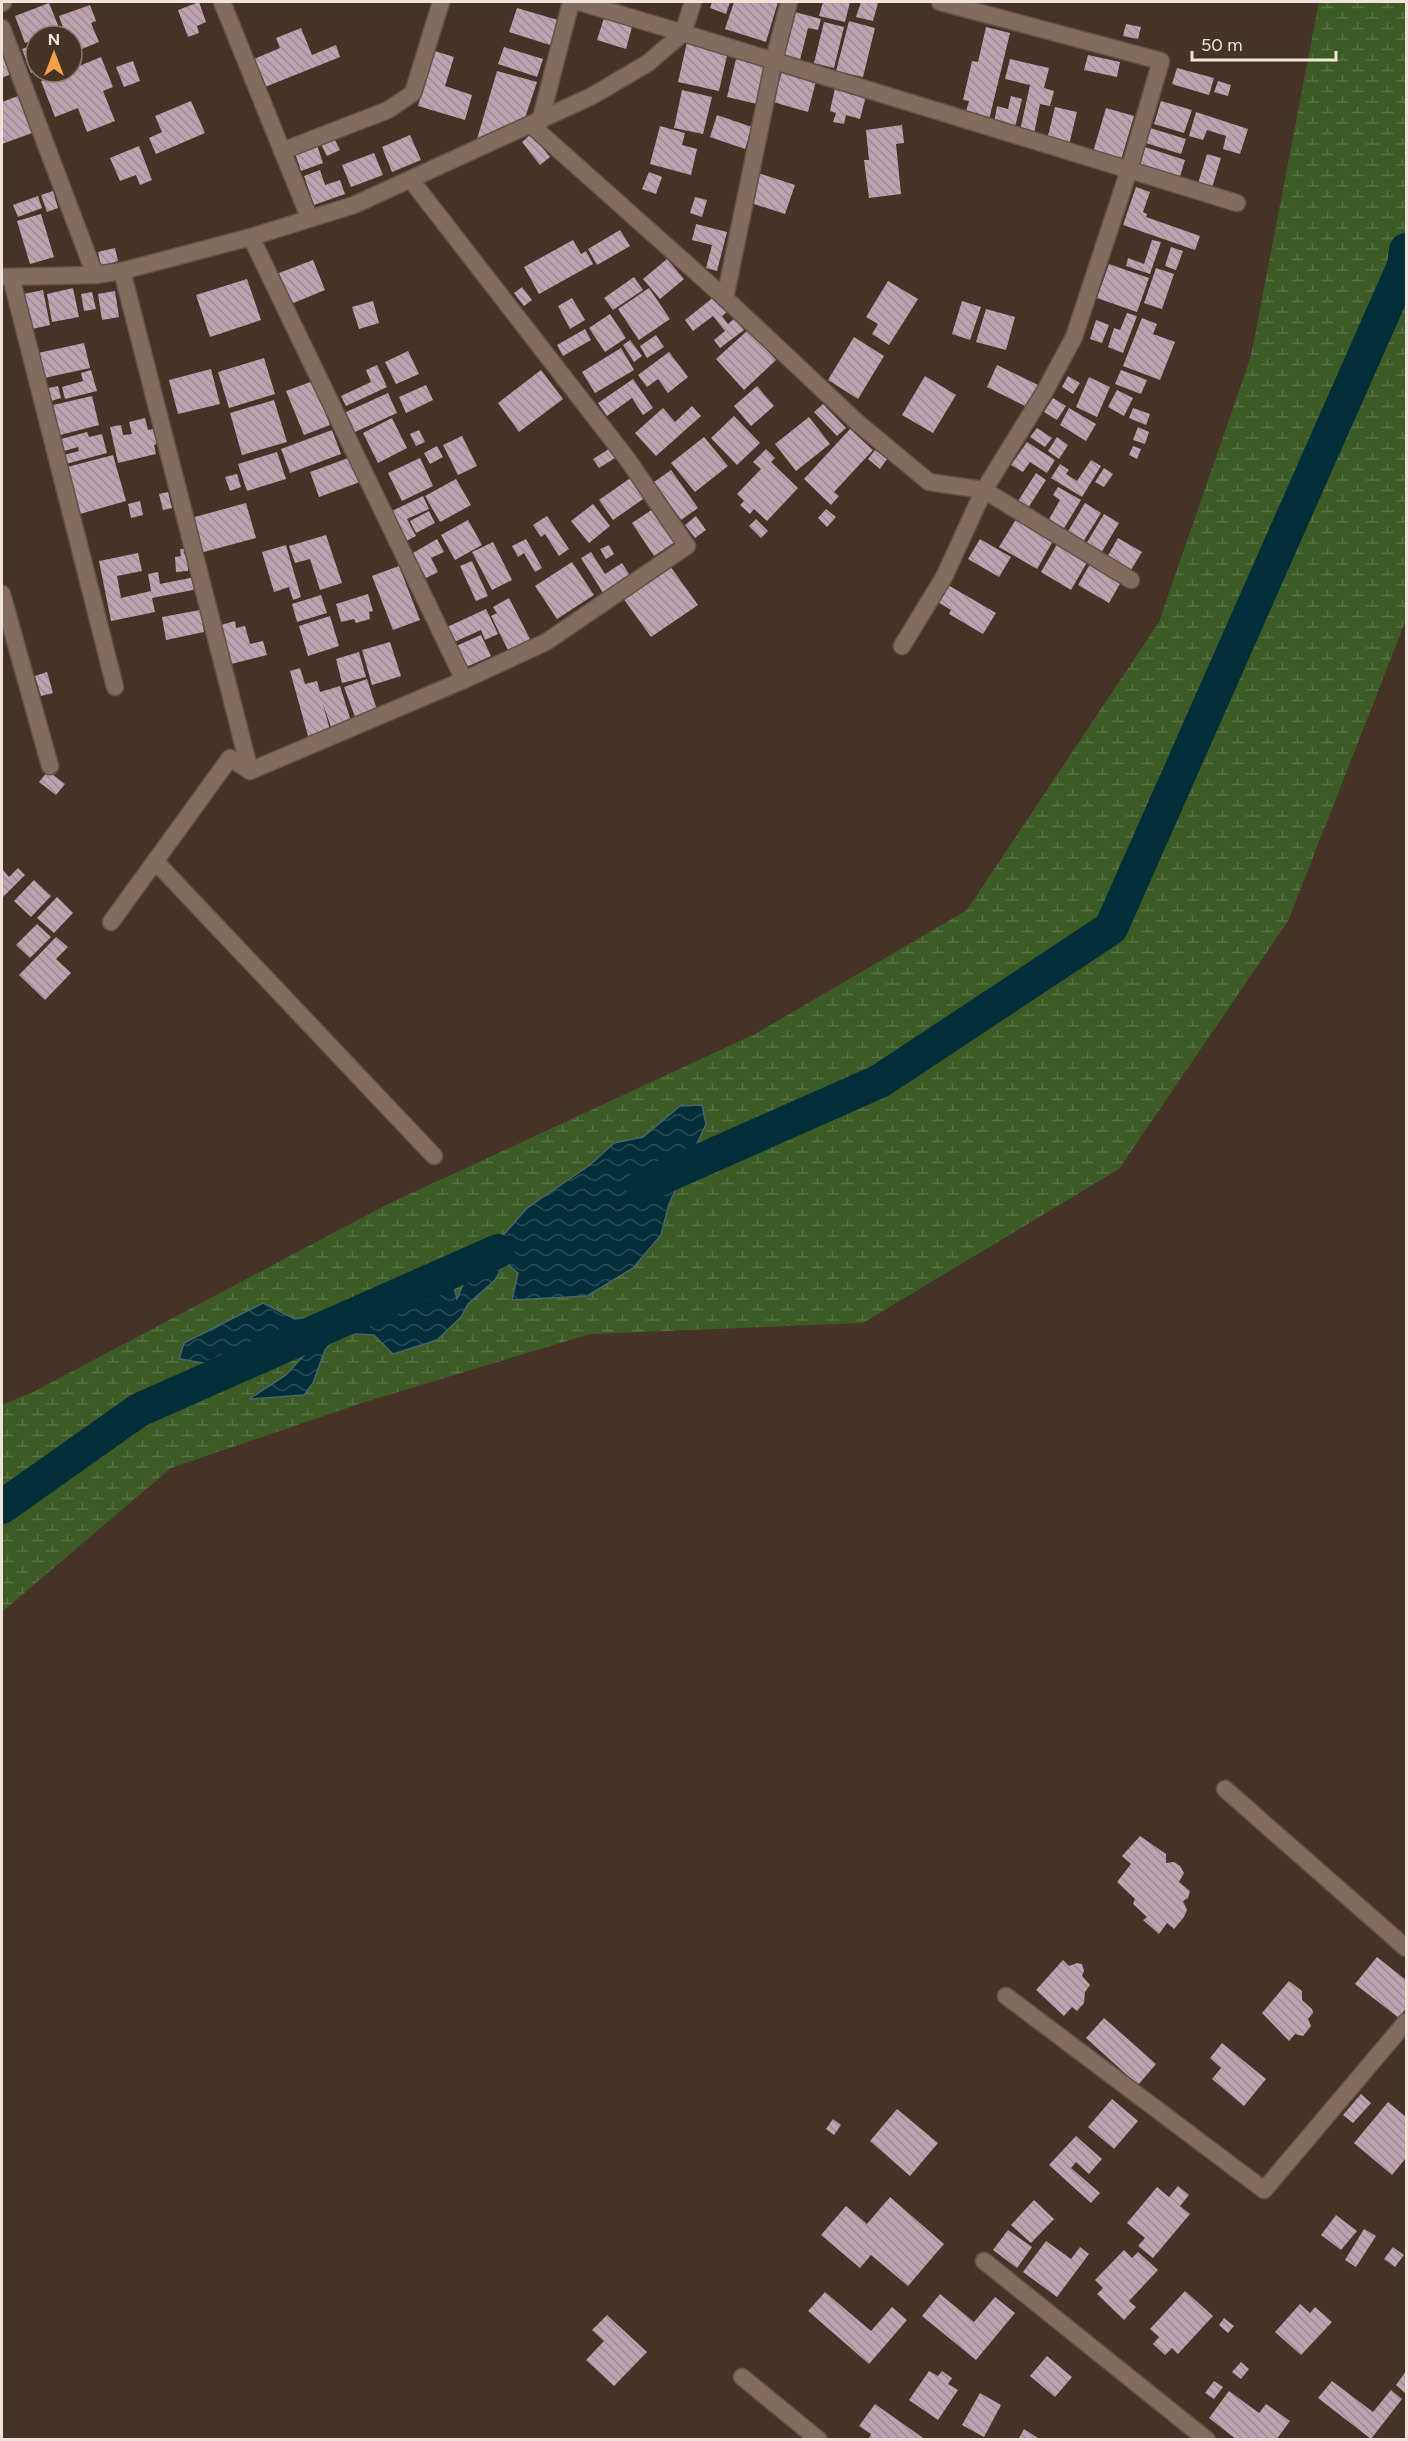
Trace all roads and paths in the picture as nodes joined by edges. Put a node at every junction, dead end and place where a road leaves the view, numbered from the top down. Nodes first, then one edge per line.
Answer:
1 (222, 2) edge
2 (441, 2) edge
3 (571, 2) edge
4 (579, 2) edge
5 (693, 2) edge
6 (789, 2) edge
7 (940, 2) edge
8 (2, 28) edge
9 (683, 33) junction
10 (774, 60) junction
11 (535, 124) junction
12 (282, 151) junction
13 (1129, 170) junction
14 (411, 180) junction
15 (1237, 203) dead end
16 (309, 217) junction
17 (251, 237) junction
18 (122, 271) junction
19 (95, 275) junction
20 (6, 277) edge
21 (725, 298) junction
22 (984, 490) junction
23 (1131, 580) dead end
24 (2, 594) edge
25 (902, 646) dead end
26 (464, 680) junction
27 (116, 687) dead end
28 (50, 766) dead end
29 (250, 771) junction
30 (155, 861) junction
31 (111, 922) dead end
32 (434, 1156) dead end
33 (1225, 1789) dead end
34 (1407, 1948) edge
35 (1006, 1996) dead end
36 (1407, 2022) edge
37 (984, 2261) dead end
38 (741, 2377) dead end
39 (819, 2439) edge
40 (1207, 2439) edge

1 - 12 street
2 - 12 street
3 - 11 street
4 - 9 street
5 - 9 street
6 - 10 street
7 - 13 street
8 - 19 street
9 - 10 street
9 - 11 street
10 - 13 street
10 - 21 street
11 - 14 street
11 - 21 street
12 - 16 street
13 - 15 street
13 - 22 street
14 - 16 street
14 - 26 street
16 - 17 street
17 - 18 street
17 - 26 street
18 - 19 street
18 - 29 street
19 - 20 street
20 - 27 street
21 - 22 street
22 - 23 street
22 - 25 street
24 - 28 street
26 - 29 street
29 - 30 street
30 - 31 street
30 - 32 street
33 - 34 street
35 - 36 street
37 - 40 street
38 - 39 street

